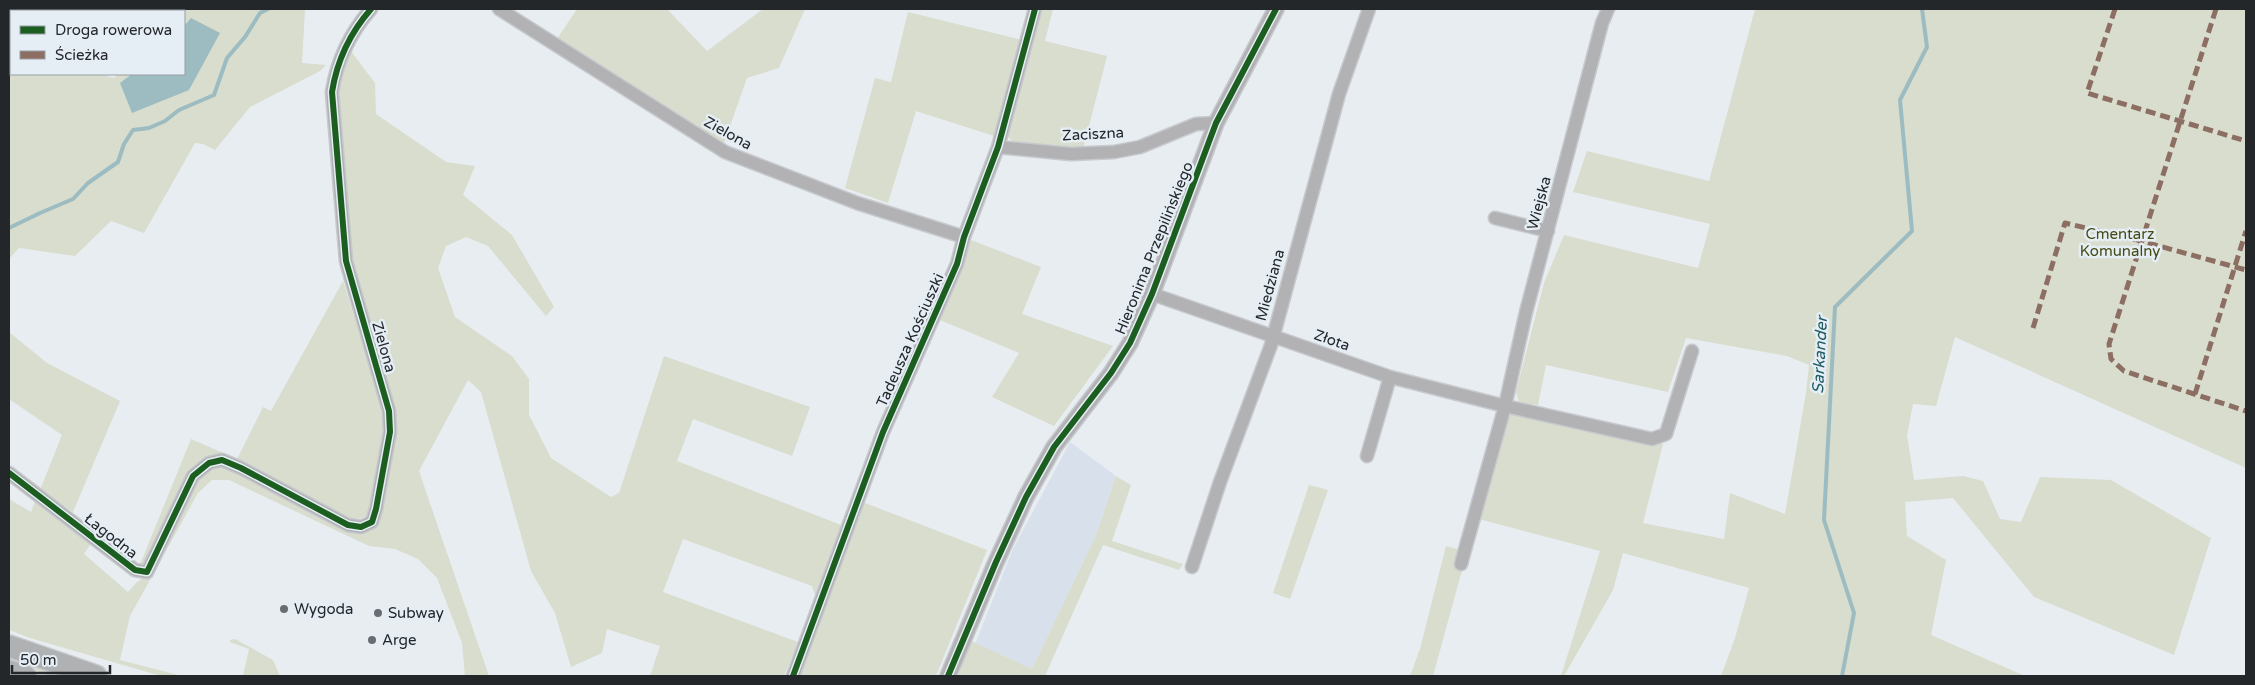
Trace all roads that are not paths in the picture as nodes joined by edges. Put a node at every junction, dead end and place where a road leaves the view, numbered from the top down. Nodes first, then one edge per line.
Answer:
1 (371, 9) edge
2 (499, 9) edge
3 (1035, 9) edge
4 (1276, 9) edge
5 (1369, 9) edge
6 (1608, 9) edge
7 (1216, 123) junction
8 (998, 147) junction
9 (1495, 218) dead end
10 (1548, 231) junction
11 (964, 237) junction
12 (1152, 294) junction
13 (1272, 337) junction
14 (1692, 351) dead end
15 (1390, 377) junction
16 (1505, 406) junction
17 (1367, 456) dead end
18 (208, 462) joint
19 (9, 473) edge
20 (1461, 564) dead end
21 (1192, 567) dead end
22 (9, 646) edge
23 (9, 671) edge
24 (25, 676) edge
25 (96, 676) edge
26 (792, 676) edge
27 (948, 676) edge

1 - 18 street, Zielona
2 - 11 street, Zielona
3 - 8 street, Tadeusza Kościuszki
4 - 7 street, Hieronima Przepilińskiego
5 - 13 street, Miedziana
6 - 10 street, Wiejska
7 - 8 street, Zaciszna
7 - 12 street, Hieronima Przepilińskiego
8 - 11 street, Tadeusza Kościuszki
9 - 10 street
10 - 16 street, Wiejska
11 - 26 street, Tadeusza Kościuszki
12 - 13 street, Złota
12 - 27 street, Hieronima Przepilińskiego
13 - 15 street, Złota
13 - 21 street, Miedziana
14 - 16 street
15 - 16 street, Złota
15 - 17 street
16 - 20 street, Wiejska
18 - 19 street, Łagodna
22 - 25 highway
23 - 24 highway

